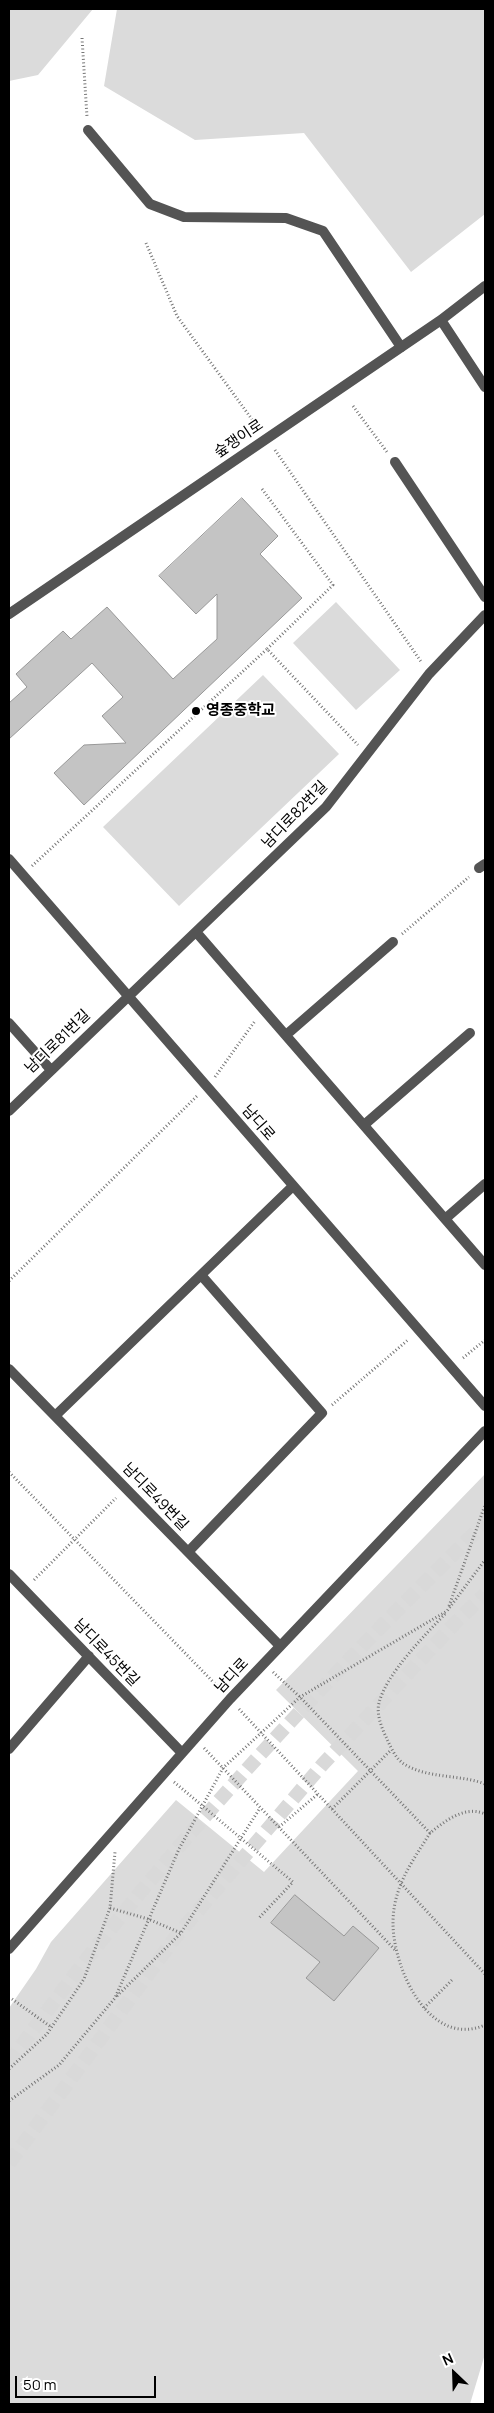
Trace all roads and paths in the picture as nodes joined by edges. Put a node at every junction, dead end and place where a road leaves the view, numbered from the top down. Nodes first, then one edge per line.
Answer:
1 (82, 38) dead end
2 (88, 130) joint
3 (146, 243) dead end
4 (485, 286) edge
5 (441, 320) junction
6 (401, 347) junction
7 (485, 387) edge
8 (353, 406) dead end
9 (267, 439) junction
10 (395, 462) joint
11 (262, 489) dead end
12 (485, 597) edge
13 (9, 614) edge
14 (485, 615) edge
15 (267, 650) junction
16 (429, 674) junction
17 (367, 755) junction
18 (9, 859) edge
19 (482, 866) edge
20 (22, 874) junction
21 (197, 932) junction
22 (392, 942) joint
23 (128, 996) junction
24 (263, 1009) junction
25 (9, 1023) edge
26 (470, 1033) dead end
27 (286, 1035) junction
28 (51, 1070) junction
29 (206, 1086) junction
30 (9, 1111) edge
31 (364, 1125) junction
32 (485, 1184) edge
33 (293, 1186) junction
34 (446, 1220) junction
35 (485, 1266) edge
36 (201, 1275) junction
37 (9, 1282) edge
38 (419, 1330) junction
39 (485, 1340) edge
40 (452, 1367) junction
41 (9, 1369) edge
42 (485, 1406) edge
43 (322, 1413) junction
44 (55, 1416) junction
45 (485, 1431) edge
46 (9, 1472) edge
47 (126, 1489) junction
48 (485, 1504) edge
49 (74, 1539) junction
50 (188, 1552) junction
51 (485, 1560) edge
52 (9, 1574) edge
53 (24, 1590) junction
54 (447, 1611) junction
55 (280, 1646) junction
56 (89, 1656) junction
57 (263, 1664) junction
58 (300, 1696) junction
59 (230, 1699) junction
60 (195, 1739) junction
61 (9, 1748) edge
62 (392, 1750) junction
63 (182, 1753) junction
64 (223, 1768) junction
65 (370, 1770) junction
66 (164, 1774) junction
67 (485, 1784) edge
68 (318, 1794) junction
69 (202, 1806) junction
70 (260, 1808) junction
71 (332, 1809) junction
72 (485, 1814) edge
73 (117, 1827) junction
74 (279, 1827) junction
75 (430, 1833) junction
76 (241, 1838) junction
77 (400, 1882) junction
78 (110, 1908) junction
79 (148, 1919) junction
80 (258, 1919) dead end
81 (181, 1933) junction
82 (9, 1949) edge
83 (396, 1951) junction
84 (485, 1974) edge
85 (453, 1979) dead end
86 (115, 1998) junction
87 (12, 1999) dead end
88 (424, 2008) junction
89 (485, 2025) edge
90 (51, 2027) junction
91 (9, 2069) edge
92 (9, 2101) edge

1 - 2 path
2 - 6 street
3 - 9 path
4 - 5 street, 숲쟁이로
5 - 6 street, 숲쟁이로
5 - 7 street
6 - 9 street, 숲쟁이로
8 - 10 path
9 - 13 street, 숲쟁이로
9 - 16 path
10 - 12 street
11 - 15 path
14 - 16 street, 남디로82번길
15 - 17 path
15 - 20 path
16 - 17 street, 남디로82번길
17 - 21 street, 남디로82번길
18 - 20 street, 남디로
19 - 22 path
20 - 23 street, 남디로
21 - 23 street, 남디로82번길
21 - 24 street
22 - 27 street
23 - 28 street, 남디로81번길
23 - 29 street, 남디로
24 - 27 street
24 - 29 path
25 - 28 street
26 - 31 street
27 - 31 street
28 - 30 street, 남디로81번길
29 - 33 street, 남디로
29 - 37 path
31 - 34 street
32 - 34 street
33 - 36 street
33 - 38 street, 남디로
34 - 35 street
36 - 43 street
36 - 44 street
38 - 40 street, 남디로
38 - 43 path
39 - 40 path
40 - 42 street, 남디로
41 - 44 street, 남디로49번길
43 - 50 street
44 - 47 street, 남디로49번길
45 - 55 street, 남디로
46 - 49 path
47 - 49 path
47 - 50 street, 남디로49번길
48 - 54 path
49 - 53 path
49 - 59 path
50 - 55 street, 남디로49번길
51 - 54 path
52 - 53 street, 남디로45번길
53 - 56 street, 남디로45번길
54 - 58 path
54 - 62 path
55 - 57 street, 남디로
56 - 61 street
56 - 63 street, 남디로45번길
57 - 58 path
57 - 59 street, 남디로
58 - 64 path
58 - 65 path
59 - 60 street, 남디로
59 - 68 path
60 - 63 street, 남디로
60 - 64 path
62 - 65 path
62 - 67 path
63 - 66 street, 남디로
64 - 69 path
64 - 70 path
65 - 71 path
65 - 75 path
66 - 69 path
66 - 73 street, 남디로
68 - 71 path
68 - 74 path
69 - 76 path
69 - 79 path
70 - 74 path
70 - 76 path
71 - 77 path
72 - 75 path
73 - 78 path
73 - 82 street, 남디로
74 - 83 path
75 - 77 path
76 - 80 path
76 - 81 path
77 - 83 path
77 - 84 path
78 - 79 path
78 - 90 path
79 - 81 path
79 - 86 path
81 - 86 path
83 - 88 path
85 - 88 path
86 - 92 path
87 - 90 path
88 - 89 path
90 - 91 path

